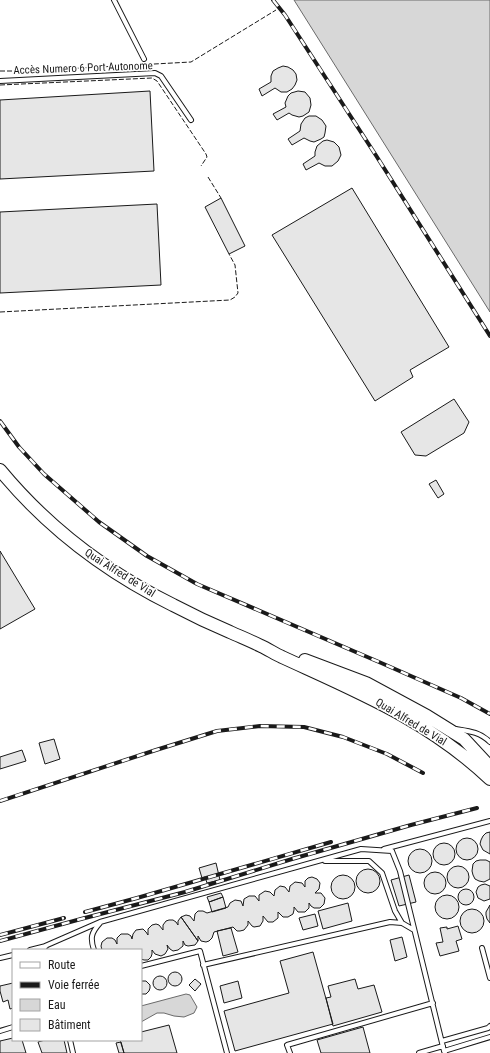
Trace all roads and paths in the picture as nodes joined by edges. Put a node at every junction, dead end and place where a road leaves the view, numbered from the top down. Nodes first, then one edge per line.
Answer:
1 (114, 0) edge
2 (144, 59) dead end
3 (0, 81) edge
4 (191, 120) dead end
5 (0, 470) edge
6 (261, 645) junction
7 (447, 728) junction
8 (490, 742) edge
9 (490, 767) edge
10 (490, 779) edge
11 (490, 821) edge
12 (380, 850) junction
13 (319, 861) junction
14 (100, 922) junction
15 (402, 923) junction
16 (414, 930) junction
17 (46, 946) junction
18 (482, 948) dead end
19 (34, 949) edge
20 (44, 949) edge
21 (94, 949) edge
22 (12, 954) edge
23 (0, 958) edge
24 (203, 965) junction
25 (142, 966) edge
26 (490, 978) edge
27 (433, 1003) junction
28 (490, 1026) edge
29 (12, 1027) edge
30 (0, 1031) edge
31 (490, 1037) edge
32 (70, 1041) edge
33 (442, 1041) junction
34 (444, 1050) edge
35 (73, 1053) edge
36 (227, 1053) edge
37 (290, 1053) edge
38 (419, 1053) edge

1 - 2 lane
3 - 4 lane, Accès Numero 6 Port Autonome
5 - 6 main road, Quai Alfred de Vial
6 - 7 main road, Quai Alfred de Vial
6 - 10 main road, Quai Alfred de Vial
7 - 8 lane
7 - 9 main road, Quai Alfred de Vial
11 - 12 lane
12 - 13 lane
12 - 16 lane
13 - 14 lane
13 - 15 lane
14 - 17 lane
14 - 21 lane
15 - 16 lane
15 - 24 lane
16 - 27 lane
17 - 19 lane
17 - 20 lane
18 - 26 lane
22 - 23 lane
24 - 25 lane
24 - 36 lane
27 - 33 lane
27 - 37 lane
28 - 33 lane
29 - 30 lane
31 - 34 lane
32 - 35 lane
33 - 34 lane
34 - 38 lane

